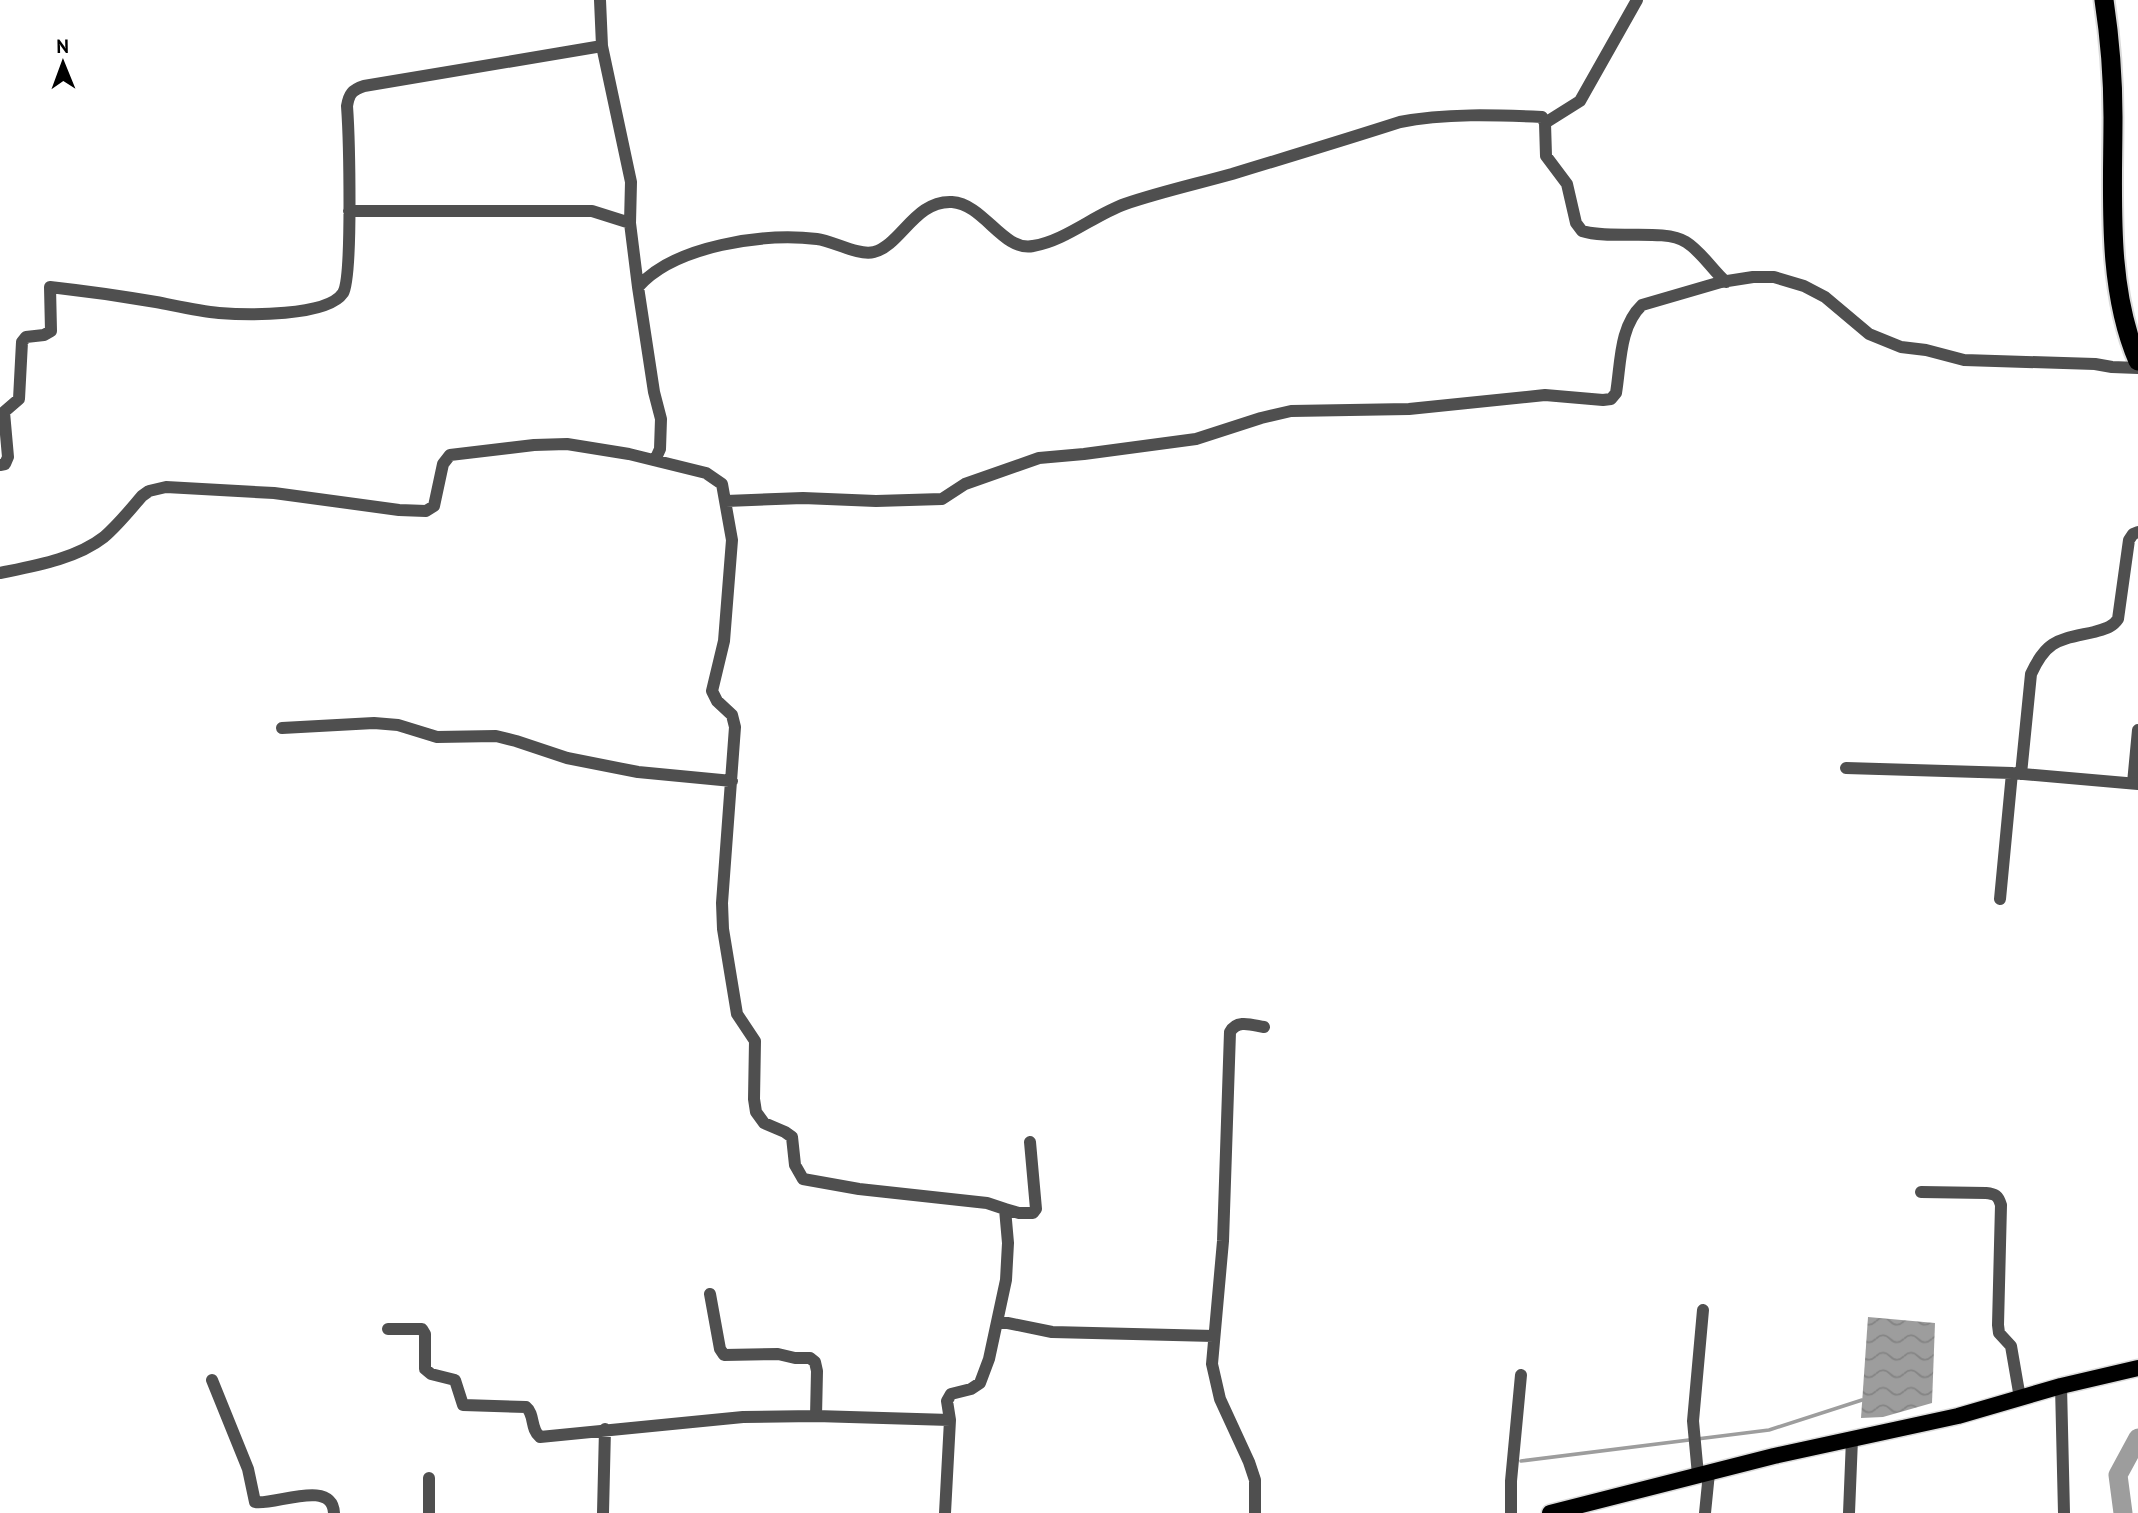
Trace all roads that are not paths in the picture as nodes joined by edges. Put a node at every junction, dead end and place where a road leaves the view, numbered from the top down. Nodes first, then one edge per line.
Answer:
1 (600, 0) edge
2 (1637, 0) edge
3 (2104, 0) edge
4 (602, 46) junction
5 (1545, 123) junction
6 (349, 211) junction
7 (630, 223) junction
8 (1726, 282) junction
9 (638, 286) junction
10 (2138, 361) edge
11 (2138, 368) edge
12 (655, 460) junction
13 (0, 465) edge
14 (726, 501) junction
15 (2138, 532) edge
16 (0, 573) edge
17 (282, 728) dead end
18 (2138, 730) edge
19 (1846, 768) dead end
20 (2017, 774) junction
21 (732, 781) junction
22 (2136, 784) edge
23 (2000, 899) dead end
24 (1264, 1027) dead end
25 (1030, 1142) dead end
26 (1921, 1192) dead end
27 (1005, 1209) junction
28 (710, 1294) dead end
29 (1703, 1310) dead end
30 (998, 1321) junction
31 (388, 1329) dead end
32 (1214, 1336) junction
33 (2138, 1368) edge
34 (1521, 1374) dead end
35 (212, 1380) dead end
36 (2061, 1386) junction
37 (2020, 1398) junction
38 (816, 1416) junction
39 (950, 1420) junction
40 (605, 1429) junction
41 (1852, 1439) junction
42 (1703, 1474) junction
43 (429, 1478) dead end
44 (334, 1513) edge
45 (429, 1513) edge
46 (603, 1513) edge
47 (945, 1513) edge
48 (1255, 1513) edge
49 (1511, 1513) edge
50 (1550, 1513) edge
51 (1705, 1513) edge
52 (1849, 1513) edge
53 (2064, 1513) edge

1 - 4 street
2 - 5 street
3 - 10 highway
4 - 6 street
4 - 7 street
5 - 8 street
5 - 9 street
6 - 7 street
6 - 13 street
7 - 9 street
8 - 11 street
8 - 14 street
9 - 12 street
12 - 14 street
12 - 16 street
14 - 21 street
15 - 20 street
17 - 21 street
18 - 22 street
19 - 20 street
20 - 22 street
20 - 23 street
21 - 27 street
24 - 32 street
25 - 27 street
26 - 37 street
27 - 30 street
28 - 38 street
29 - 42 street
30 - 32 street
30 - 39 street
31 - 40 street
32 - 48 street
33 - 36 main road
34 - 49 street
35 - 44 street
36 - 37 main road
36 - 53 street
37 - 41 main road
38 - 39 street
38 - 40 street
39 - 47 street
40 - 46 street
41 - 42 main road
41 - 52 street
42 - 50 main road
42 - 51 street
43 - 45 street

